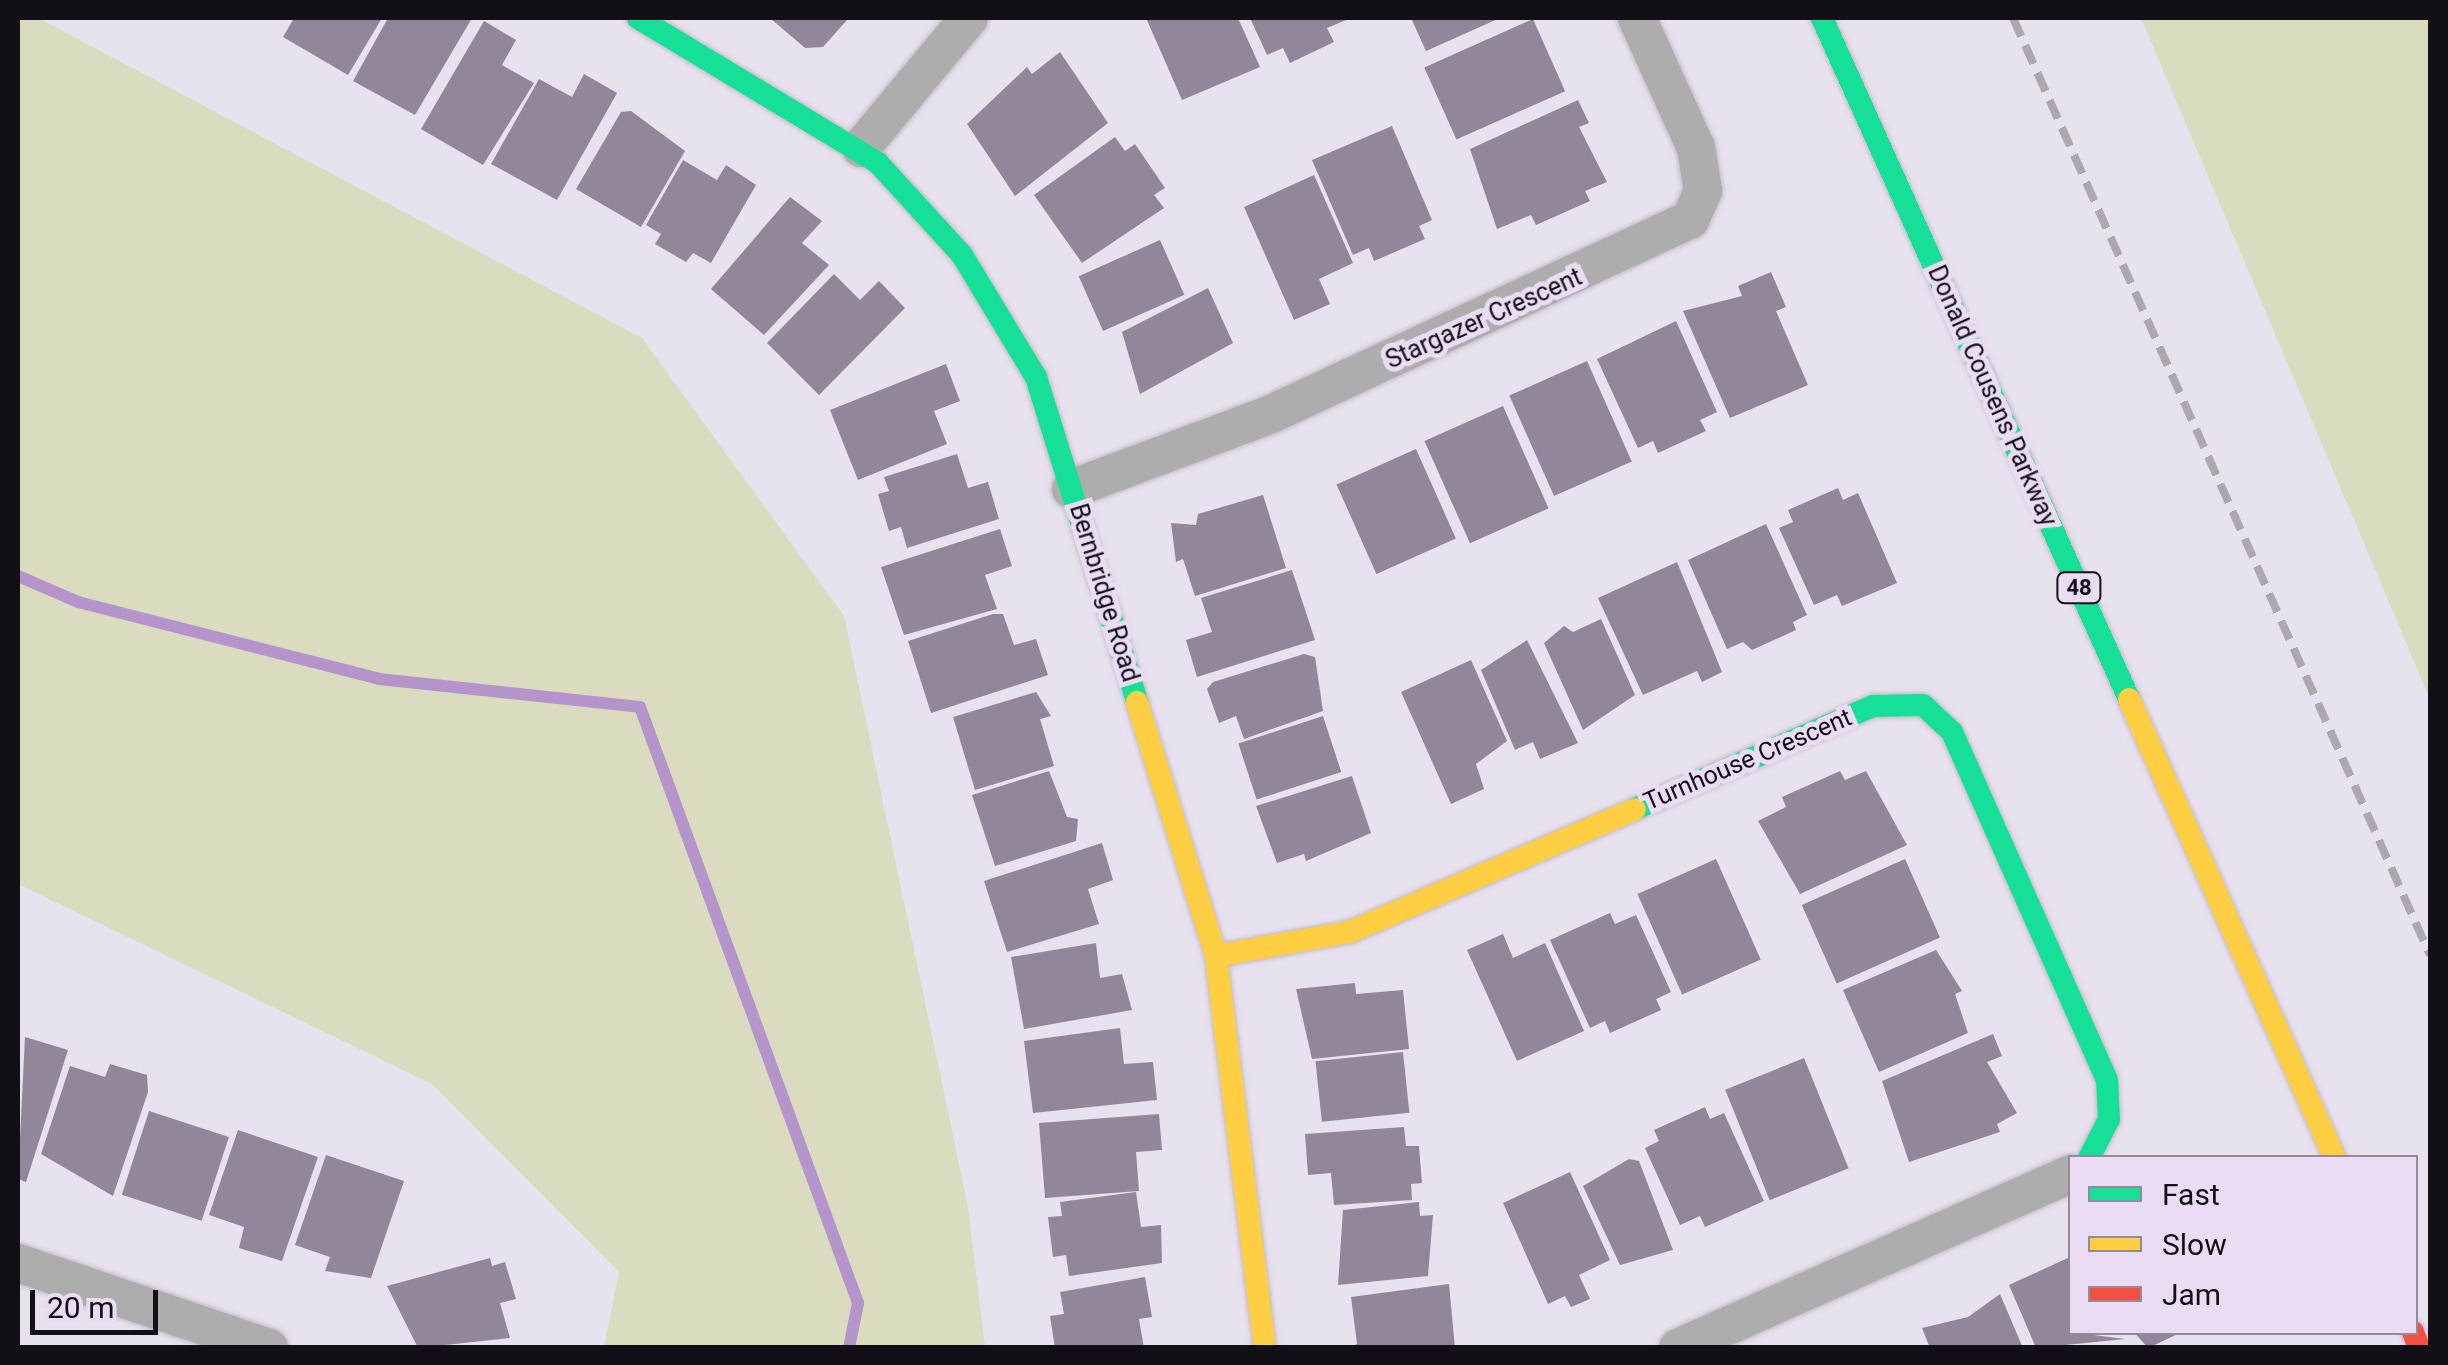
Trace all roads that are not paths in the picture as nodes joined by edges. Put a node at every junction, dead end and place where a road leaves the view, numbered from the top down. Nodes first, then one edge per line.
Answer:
1 (638, 18) edge
2 (969, 18) edge
3 (1637, 18) edge
4 (1822, 18) edge
5 (861, 148) junction
6 (1071, 489) junction
7 (1216, 956) junction
8 (2091, 1155) edge
9 (2334, 1155) edge
10 (2068, 1175) edge
11 (18, 1264) edge
12 (268, 1348) edge
13 (1265, 1348) edge
14 (1678, 1348) edge

1 - 5 street, Bernbridge Road
2 - 5 street
3 - 6 street, Stargazer Crescent
4 - 9 street, Donald Cousens Parkway / 48
5 - 6 street, Bernbridge Road
6 - 7 street, Bernbridge Road
7 - 8 street, Turnhouse Crescent
7 - 13 street, Bernbridge Road
10 - 14 street
11 - 12 street

